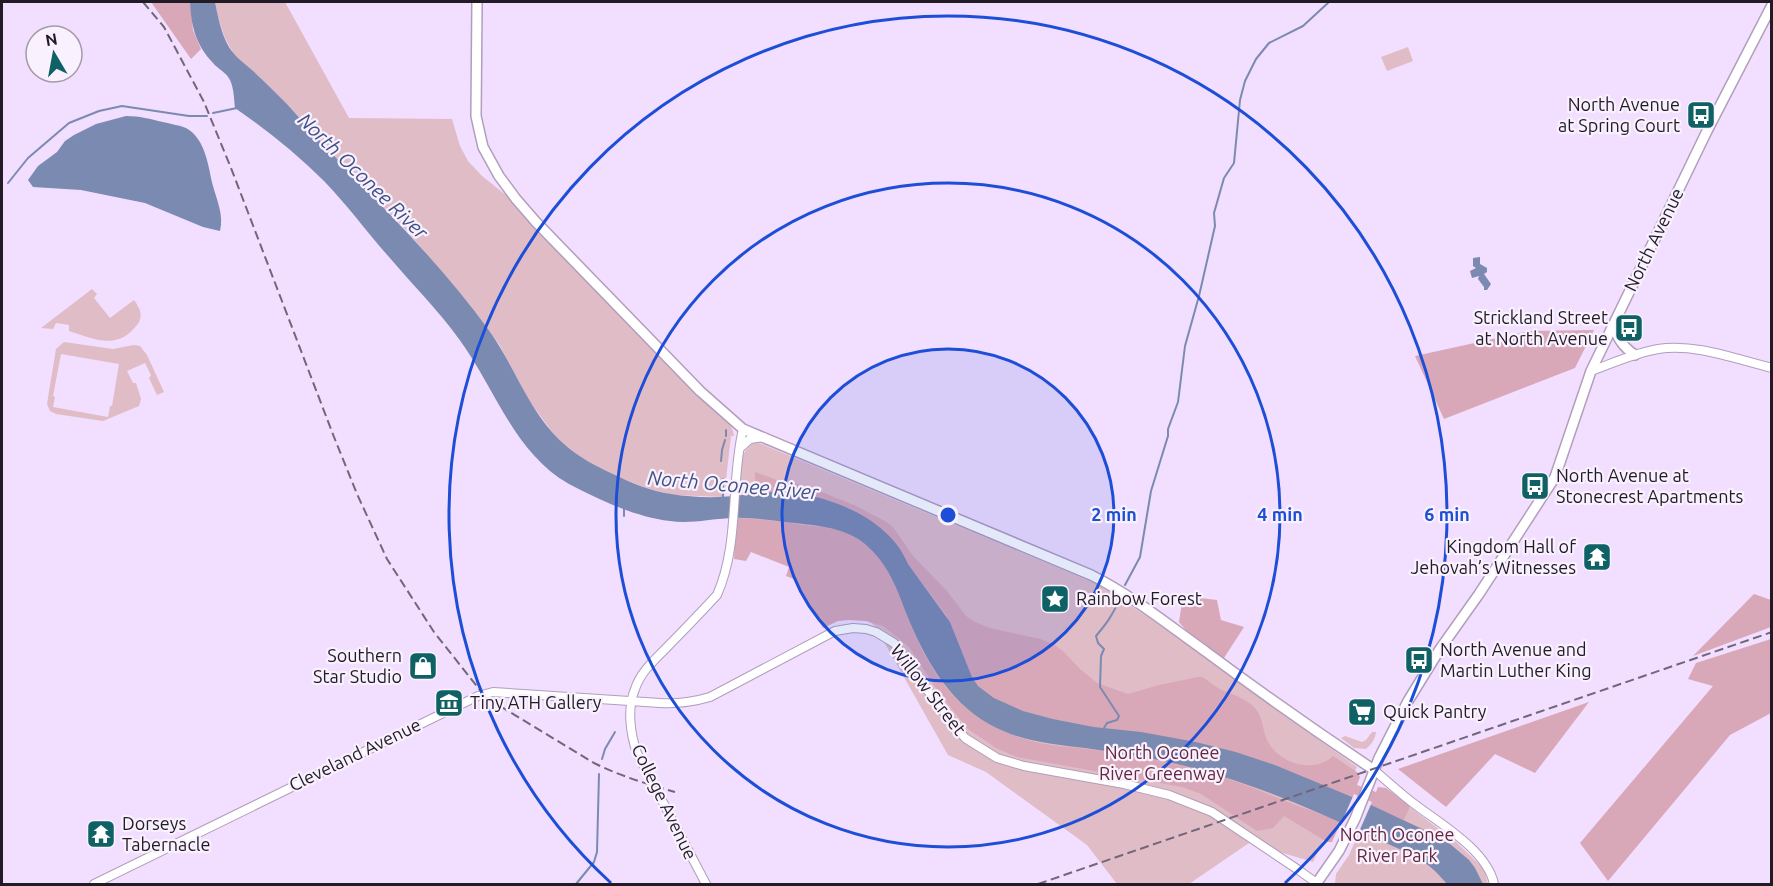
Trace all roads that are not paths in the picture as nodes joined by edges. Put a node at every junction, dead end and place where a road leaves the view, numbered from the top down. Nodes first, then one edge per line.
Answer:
1 (477, 2) edge
2 (1772, 5) edge
3 (1613, 325) junction
4 (1635, 355) junction
5 (1772, 368) edge
6 (1591, 370) junction
7 (744, 429) junction
8 (763, 437) junction
9 (739, 449) junction
10 (632, 701) junction
11 (1374, 770) junction
12 (1317, 884) edge
13 (94, 885) edge
14 (706, 885) edge
15 (1494, 885) edge

1 - 7 main road
2 - 3 main road, North Avenue
3 - 4 main road
3 - 6 main road, North Avenue
4 - 5 street
4 - 6 street
6 - 11 main road, North Avenue
7 - 8 main road
7 - 9 street, College Avenue
8 - 9 street
8 - 11 main road
9 - 10 street, College Avenue
10 - 12 street, Willow Street
10 - 13 street, Cleveland Avenue
10 - 14 street, College Avenue
11 - 12 main road, North Avenue
11 - 15 street

